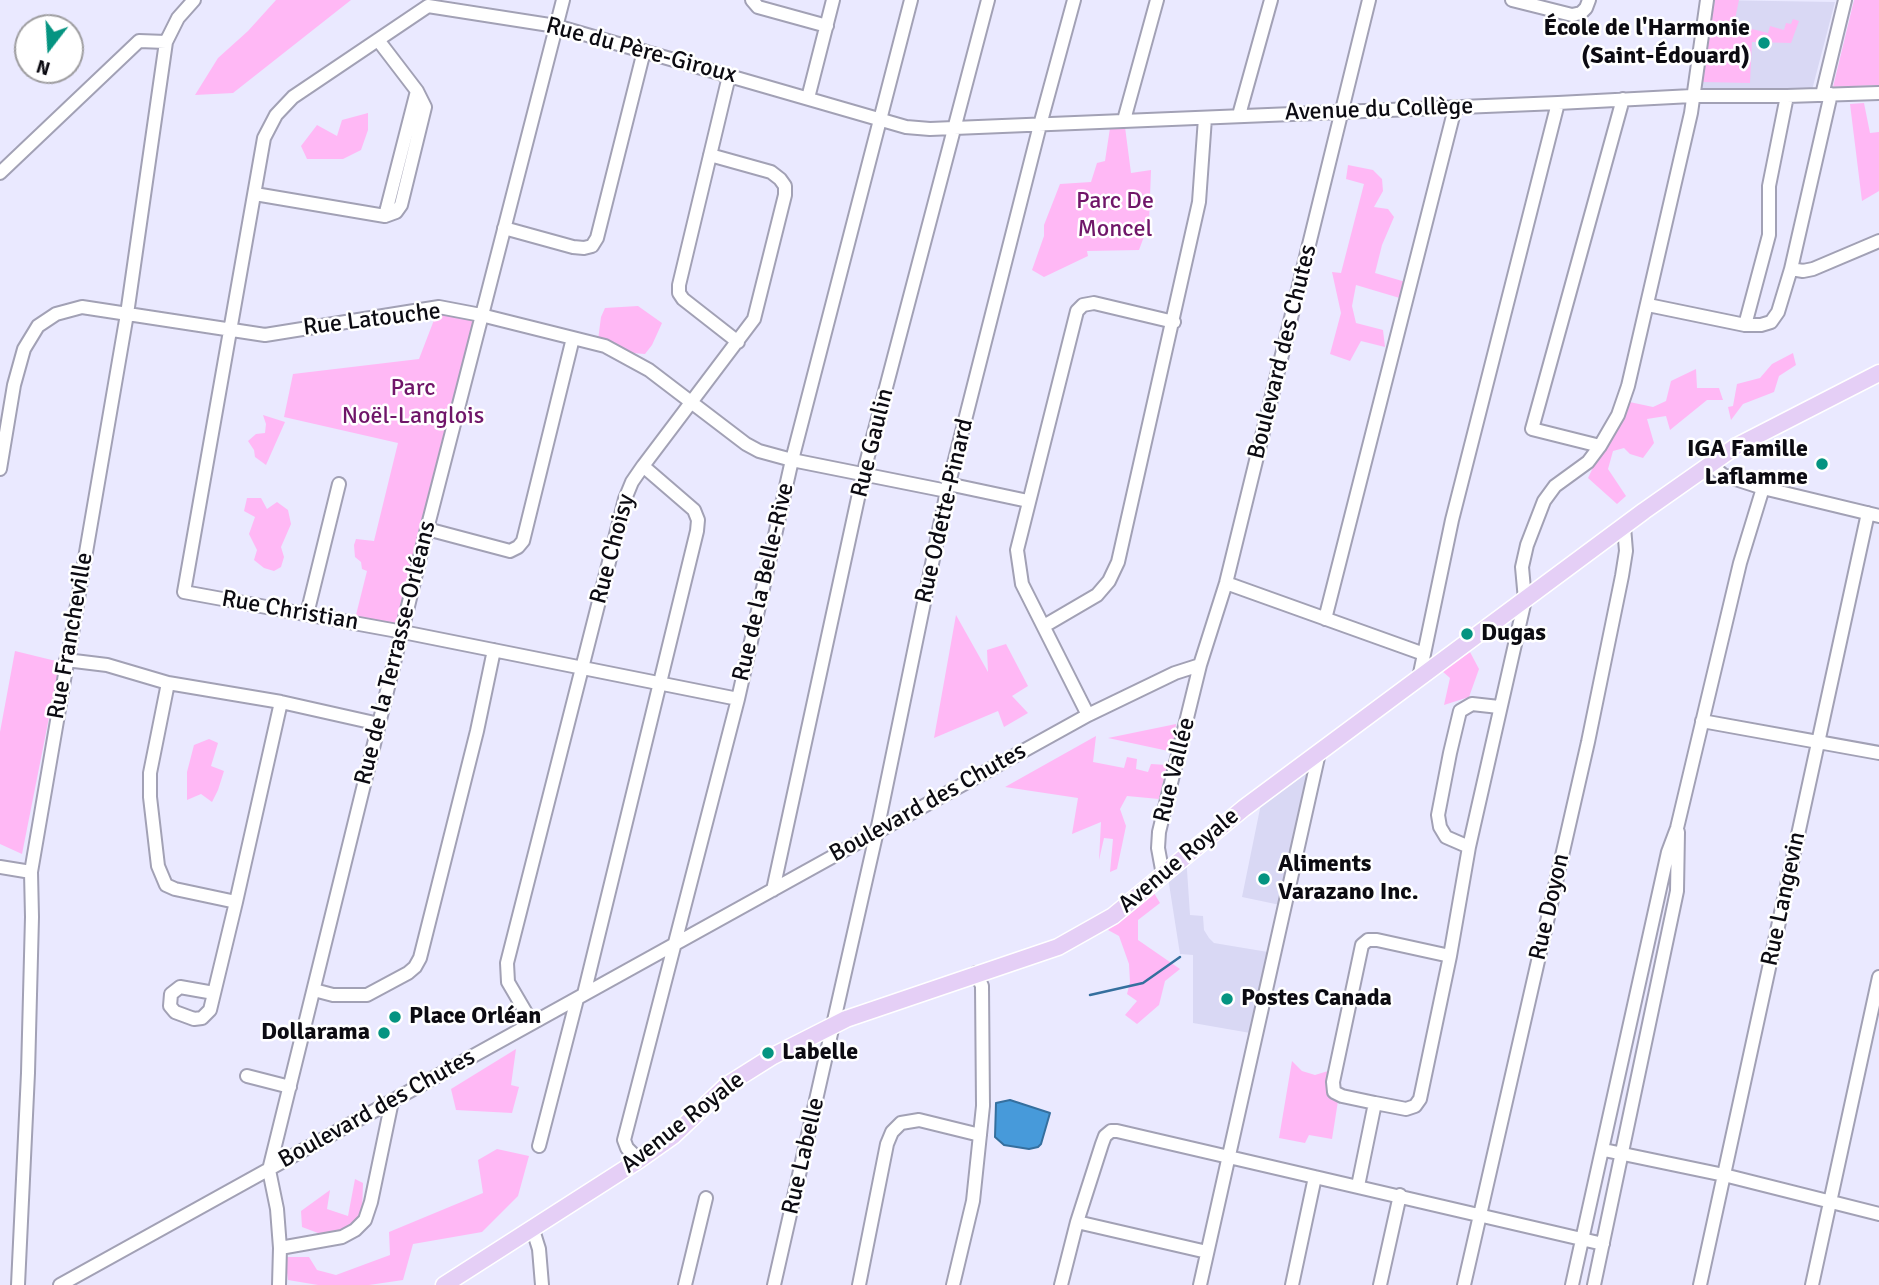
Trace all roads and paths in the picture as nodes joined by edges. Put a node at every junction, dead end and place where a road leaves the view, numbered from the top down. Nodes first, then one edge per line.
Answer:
1 (194, 0) edge
2 (563, 0) edge
3 (751, 0) edge
4 (833, 0) edge
5 (911, 0) edge
6 (988, 0) edge
7 (1074, 0) edge
8 (1157, 0) edge
9 (1271, 0) edge
10 (1369, 0) edge
11 (1512, 0) edge
12 (1589, 0) edge
13 (1707, 0) edge
14 (1845, 0) edge
15 (429, 3) edge
16 (556, 26) junction
17 (827, 26) junction
18 (378, 40) junction
19 (166, 42) junction
20 (643, 51) junction
21 (729, 76) junction
22 (1879, 93) edge
23 (1827, 94) junction
24 (1692, 96) junction
25 (1787, 96) junction
26 (808, 99) junction
27 (1623, 99) junction
28 (1558, 103) junction
29 (1455, 107) junction
30 (1342, 111) junction
31 (1239, 115) junction
32 (1205, 118) junction
33 (880, 119) junction
34 (1124, 120) junction
35 (1040, 125) junction
36 (955, 128) junction
37 (710, 155) junction
38 (0, 173) edge
39 (255, 194) junction
40 (504, 228) junction
41 (1879, 241) edge
42 (1791, 269) junction
43 (1648, 305) junction
44 (127, 314) junction
45 (481, 315) junction
46 (1174, 322) junction
47 (1745, 325) junction
48 (229, 330) junction
49 (573, 338) junction
50 (738, 342) junction
51 (1879, 373) edge
52 (692, 403) junction
53 (1600, 446) junction
54 (792, 460) junction
55 (1711, 465) junction
56 (643, 466) junction
57 (0, 468) edge
58 (863, 475) junction
59 (339, 484) dead end
60 (948, 488) junction
61 (1763, 488) junction
62 (1028, 501) junction
63 (1873, 514) edge
64 (1624, 527) junction
65 (427, 529) junction
66 (1226, 583) junction
67 (1525, 600) junction
68 (307, 614) junction
69 (1325, 619) junction
70 (1044, 626) junction
71 (403, 632) junction
72 (494, 650) junction
73 (1424, 654) junction
74 (66, 660) junction
75 (1200, 665) junction
76 (582, 668) junction
77 (1419, 677) junction
78 (168, 683) junction
79 (660, 684) junction
80 (738, 699) junction
81 (281, 702) junction
82 (1499, 707) junction
83 (1088, 715) junction
84 (1702, 721) junction
85 (379, 724) junction
86 (1818, 742) junction
87 (1319, 753) junction
88 (1879, 753) edge
89 (1677, 828) junction
90 (877, 831) junction
91 (1469, 847) junction
92 (0, 867) edge
93 (31, 872) junction
94 (1163, 875) junction
95 (773, 890) junction
96 (236, 901) junction
97 (676, 943) junction
98 (1450, 956) junction
99 (976, 973) junction
100 (1879, 977) edge
101 (314, 990) junction
102 (214, 993) dead end
103 (580, 997) junction
104 (532, 1023) junction
105 (834, 1026) junction
106 (247, 1076) dead end
107 (290, 1087) junction
108 (392, 1101) junction
109 (1375, 1103) junction
110 (980, 1135) junction
111 (539, 1146) dead end
112 (1604, 1150) junction
113 (1622, 1154) junction
114 (1228, 1157) junction
115 (639, 1160) junction
116 (269, 1170) junction
117 (1724, 1175) junction
118 (1315, 1177) junction
119 (1358, 1186) junction
120 (1400, 1195) junction
121 (706, 1198) dead end
122 (1832, 1202) junction
123 (1879, 1214) edge
124 (1479, 1215) junction
125 (1077, 1222) junction
126 (533, 1230) junction
127 (1582, 1240) junction
128 (1603, 1244) junction
129 (280, 1248) junction
130 (1207, 1252) junction
131 (18, 1285) edge
132 (60, 1285) edge
133 (279, 1285) edge
134 (444, 1285) edge
135 (542, 1285) edge
136 (685, 1285) edge
137 (774, 1285) edge
138 (859, 1285) edge
139 (953, 1285) edge
140 (1061, 1285) edge
141 (1200, 1285) edge
142 (1292, 1285) edge
143 (1380, 1285) edge
144 (1464, 1285) edge
145 (1572, 1285) edge
146 (1594, 1285) edge
147 (1700, 1285) edge
148 (1812, 1285) edge

1 - 19 street, Rue Francheville
2 - 16 street, Rue de la Terrasse-Orléans
3 - 17 street
4 - 17 street
5 - 33 street, Rue de la Belle-Rive
6 - 36 street, Rue Gaulin
7 - 35 street, Rue Odette-Pinard
8 - 34 street
9 - 31 street
10 - 30 street, Boulevard des Chutes
11 - 12 street
13 - 24 street
14 - 23 street
15 - 16 street, Rue du Père-Giroux
15 - 18 street, Rue du Père-Giroux
16 - 20 street, Rue du Père-Giroux
16 - 40 street, Rue de la Terrasse-Orléans
17 - 26 street
18 - 39 street, Rue du Père-Giroux
18 - 39 street
19 - 38 street
19 - 44 street, Rue Francheville
20 - 21 street, Rue du Père-Giroux
20 - 40 street
21 - 26 street, Rue du Père-Giroux
21 - 37 street
22 - 23 street, Avenue du Collège
23 - 25 street, Avenue du Collège
23 - 42 street
24 - 25 street, Avenue du Collège
24 - 27 street, Avenue du Collège
24 - 43 street
25 - 47 street
26 - 33 street, Rue du Père-Giroux
27 - 28 street, Avenue du Collège
27 - 53 street
28 - 29 street, Avenue du Collège
28 - 73 street
29 - 30 street, Avenue du Collège
29 - 69 street
30 - 31 street, Avenue du Collège
30 - 66 street, Boulevard des Chutes
31 - 32 street, Avenue du Collège
32 - 34 street, Avenue du Collège
32 - 46 street
33 - 36 street, Avenue du Collège
33 - 54 street, Rue de la Belle-Rive
34 - 35 street, Avenue du Collège
35 - 36 street, Avenue du Collège
35 - 60 street, Rue Odette-Pinard
36 - 58 street, Rue Gaulin
37 - 50 street
37 - 50 street, Rue Choisy
39 - 48 street, Rue du Père-Giroux
40 - 45 street, Rue de la Terrasse-Orléans
41 - 42 street
42 - 47 street
43 - 47 street
43 - 53 street
44 - 48 street, Rue Latouche
44 - 57 street, Rue Latouche
44 - 74 street, Rue Francheville
45 - 48 street, Rue Latouche
45 - 49 street, Rue Latouche
45 - 65 street, Rue de la Terrasse-Orléans
46 - 62 street
46 - 70 street
48 - 68 street, Rue Christian
49 - 52 street, Rue Latouche
49 - 65 street
50 - 52 street, Rue Choisy
51 - 55 main road, Avenue Royale
52 - 54 street, Rue Latouche
52 - 56 street, Rue Choisy
53 - 67 street
54 - 58 street, Rue Latouche
54 - 80 street, Rue de la Belle-Rive
55 - 61 street
55 - 64 main road, Avenue Royale
56 - 76 street, Rue Choisy
56 - 79 street
58 - 60 street, Rue Latouche
58 - 95 street, Rue Gaulin
59 - 68 street
60 - 62 street, Rue Latouche
60 - 90 street, Rue Odette-Pinard
61 - 63 street
61 - 84 street
62 - 70 street
63 - 86 street, Rue Langevin
64 - 67 main road, Avenue Royale
64 - 124 street, Rue Doyon
65 - 71 street, Rue de la Terrasse-Orléans
66 - 69 street
66 - 75 street, Boulevard des Chutes
67 - 77 main road, Avenue Royale
67 - 82 street
68 - 71 street, Rue Christian
69 - 73 street
70 - 83 street
71 - 72 street, Rue Christian
71 - 85 street, Rue de la Terrasse-Orléans
72 - 76 street, Rue Christian
72 - 101 street
73 - 77 street
74 - 78 street
74 - 93 street, Rue Francheville
75 - 83 street, Boulevard des Chutes
75 - 94 street, Rue Vallée
76 - 79 street, Rue Christian
76 - 104 street, Rue Choisy
77 - 87 main road, Avenue Royale
78 - 81 street
78 - 96 street
79 - 80 street, Rue Christian
79 - 103 street
80 - 97 street, Rue de la Belle-Rive
81 - 85 street
81 - 96 street
82 - 91 street
82 - 91 street
83 - 90 street, Boulevard des Chutes
84 - 86 street
84 - 89 street
85 - 101 street, Rue de la Terrasse-Orléans
86 - 88 street
86 - 117 street, Rue Langevin
87 - 94 main road, Avenue Royale
87 - 114 street
89 - 112 street
89 - 113 street
90 - 95 street, Boulevard des Chutes
90 - 105 street, Rue Odette-Pinard
91 - 98 street
92 - 93 street
93 - 131 street, Rue Francheville
94 - 99 main road, Avenue Royale
95 - 97 street, Boulevard des Chutes
96 - 102 street
97 - 103 street, Boulevard des Chutes
97 - 115 street, Rue de la Belle-Rive
98 - 109 street
98 - 109 street
99 - 105 main road, Avenue Royale
99 - 110 street
100 - 122 street
101 - 107 street, Rue de la Terrasse-Orléans
103 - 104 street, Boulevard des Chutes
103 - 111 street
104 - 108 street, Boulevard des Chutes
105 - 115 main road, Avenue Royale
105 - 137 street, Rue Labelle
106 - 107 street
107 - 116 street, Rue de la Terrasse-Orléans
108 - 116 street, Boulevard des Chutes
108 - 129 street
109 - 119 street
110 - 138 street
110 - 139 street
112 - 113 street
112 - 127 street
113 - 117 street
113 - 128 street
114 - 118 street
114 - 125 street
114 - 130 street
115 - 126 main road, Avenue Royale
116 - 129 street, Rue de la Terrasse-Orléans
116 - 132 street, Boulevard des Chutes
117 - 122 street
117 - 147 street, Rue Langevin
118 - 119 street
118 - 142 street
119 - 120 street
120 - 124 street
120 - 143 street
121 - 136 street
122 - 123 street
122 - 148 street
124 - 127 street
124 - 144 street, Rue Doyon
125 - 130 street
125 - 140 street
126 - 134 main road, Avenue Royale
126 - 135 street
127 - 128 street
127 - 145 street
128 - 146 street
129 - 133 street, Rue de la Terrasse-Orléans
130 - 141 street

